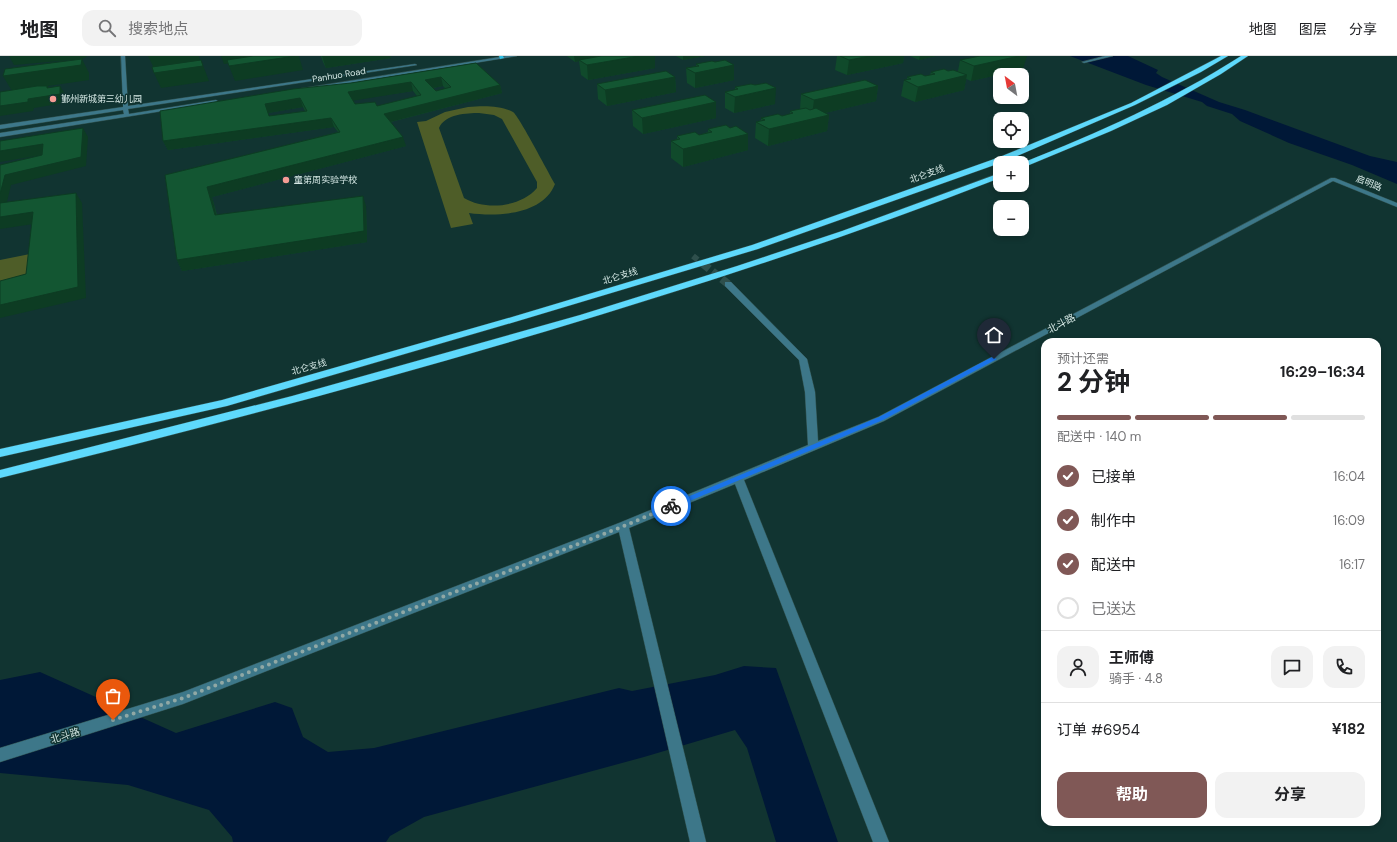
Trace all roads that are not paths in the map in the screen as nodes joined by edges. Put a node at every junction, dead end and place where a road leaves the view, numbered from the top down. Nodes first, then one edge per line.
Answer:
1 (123, 56) edge
2 (515, 56) edge
3 (1111, 56) edge
4 (1225, 56) edge
5 (1245, 56) edge
6 (502, 57) edge
7 (1084, 62) dead end
8 (425, 63) dead end
9 (298, 90) edge
10 (220, 102) edge
11 (126, 108) junction
12 (126, 116) junction
13 (0, 127) edge
14 (0, 135) edge
15 (1029, 163) edge
16 (993, 178) edge
17 (1333, 179) joint
18 (1397, 205) edge
19 (728, 284) tunnel mouth
20 (813, 448) junction
21 (0, 453) edge
22 (0, 474) edge
23 (738, 478) junction
24 (624, 526) junction
25 (0, 755) edge
26 (698, 842) edge
27 (881, 842) edge

1 - 11 street
2 - 6 street, Panhuo Road
3 - 7 street
4 - 21 highway, 北仑支线
5 - 15 highway
6 - 9 street, Panhuo Road
8 - 11 street, Panhuo Road
10 - 12 street
11 - 12 street
11 - 13 street, Panhuo Road
12 - 14 street
16 - 22 highway
17 - 18 street, 启明路
17 - 20 street, 北斗路
19 - 20 street
20 - 23 street, 北斗路
23 - 24 street, 北斗路
23 - 27 street
24 - 25 street, 北斗路
24 - 26 street

